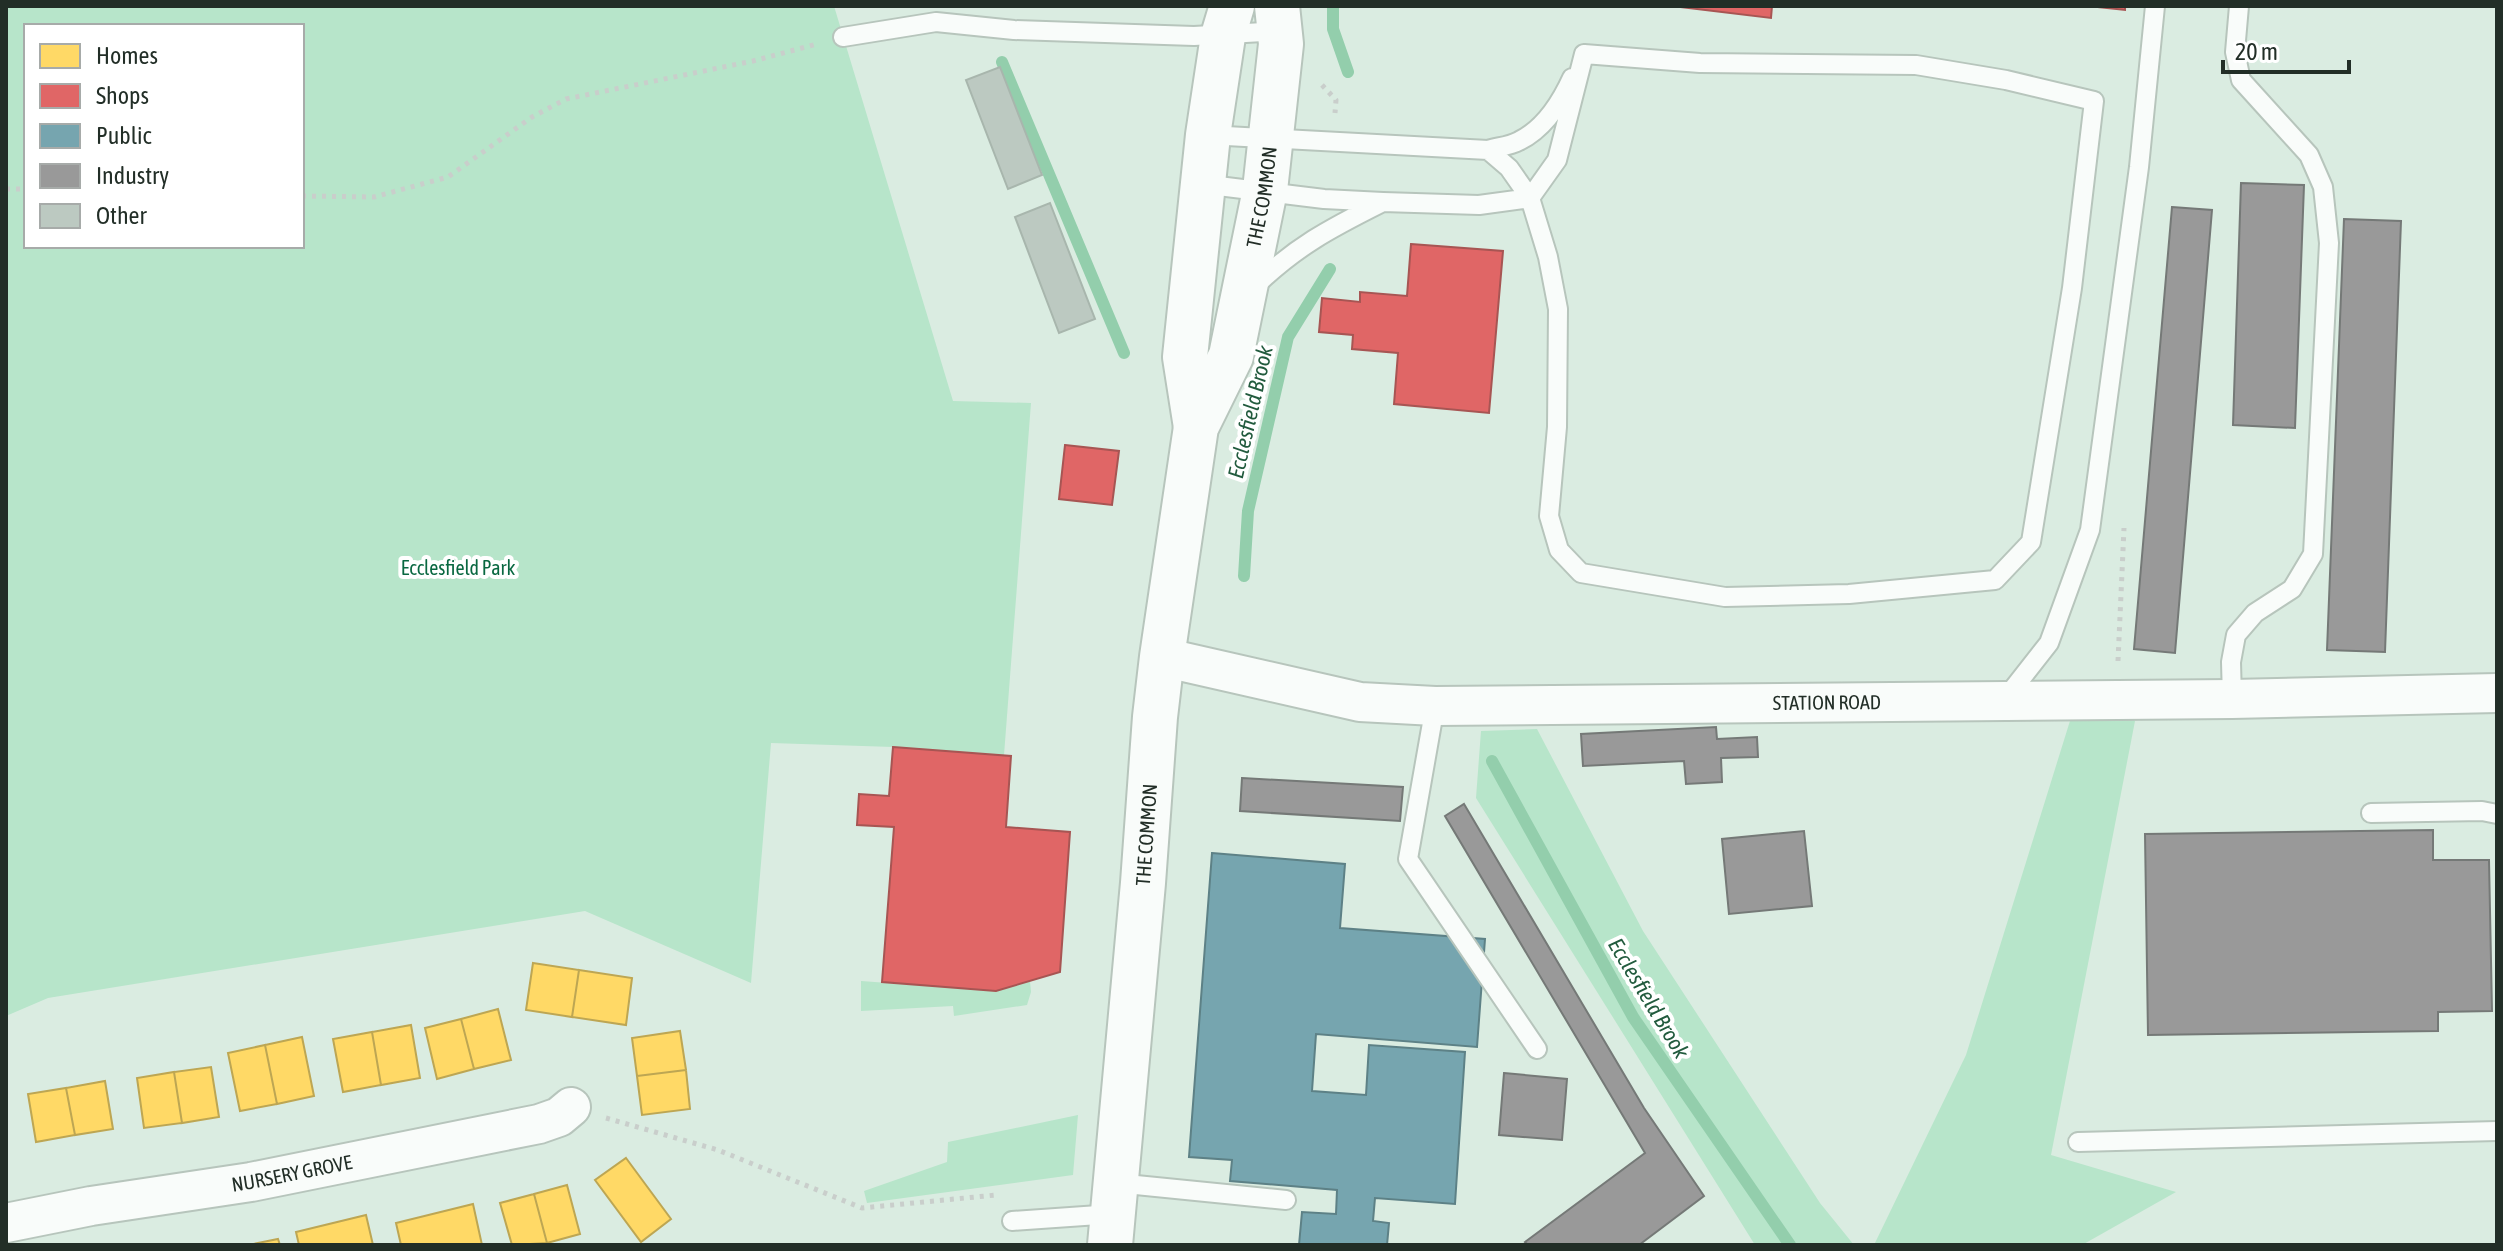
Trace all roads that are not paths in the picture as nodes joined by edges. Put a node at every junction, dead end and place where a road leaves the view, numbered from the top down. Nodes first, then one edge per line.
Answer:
1 (2155, 6) edge
2 (2239, 6) edge
3 (1279, 19) edge
4 (1228, 21) edge
5 (843, 37) road end
6 (1584, 54) junction
7 (1208, 135) junction
8 (1272, 139) junction
9 (1488, 150) junction
10 (1202, 184) junction
11 (1265, 190) junction
12 (1530, 198) junction
13 (1383, 202) junction
14 (1243, 298) junction
15 (1196, 427) junction
16 (1162, 657) junction
17 (2497, 693) edge
18 (2005, 699) junction
19 (2232, 699) junction
20 (1435, 706) junction
21 (2371, 813) dead end
22 (2497, 814) edge
23 (1537, 1049) dead end
24 (571, 1107) road end
25 (2497, 1131) edge
26 (2078, 1142) dead end
27 (1286, 1200) dead end
28 (1113, 1214) edge
29 (1012, 1221) dead end
30 (6, 1223) edge

1 - 18 lane
2 - 19 lane
3 - 4 lane
3 - 8 main road, THE COMMON
4 - 5 lane
4 - 7 main road, THE COMMON
6 - 9 lane
6 - 12 lane
6 - 12 lane
7 - 8 lane
7 - 10 main road, THE COMMON
8 - 9 lane
8 - 11 main road, THE COMMON
9 - 12 lane
10 - 11 lane
10 - 15 main road, THE COMMON
11 - 13 lane
11 - 14 main road, THE COMMON
12 - 13 lane
13 - 14 lane
14 - 15 main road, THE COMMON
15 - 16 main road, THE COMMON
16 - 20 street, STATION ROAD
16 - 28 main road, THE COMMON
17 - 19 street, STATION ROAD
18 - 19 street, STATION ROAD
18 - 20 street, STATION ROAD
20 - 23 lane
21 - 22 lane
24 - 30 street, NURSERY GROVE
25 - 26 lane
27 - 28 lane
28 - 29 lane

